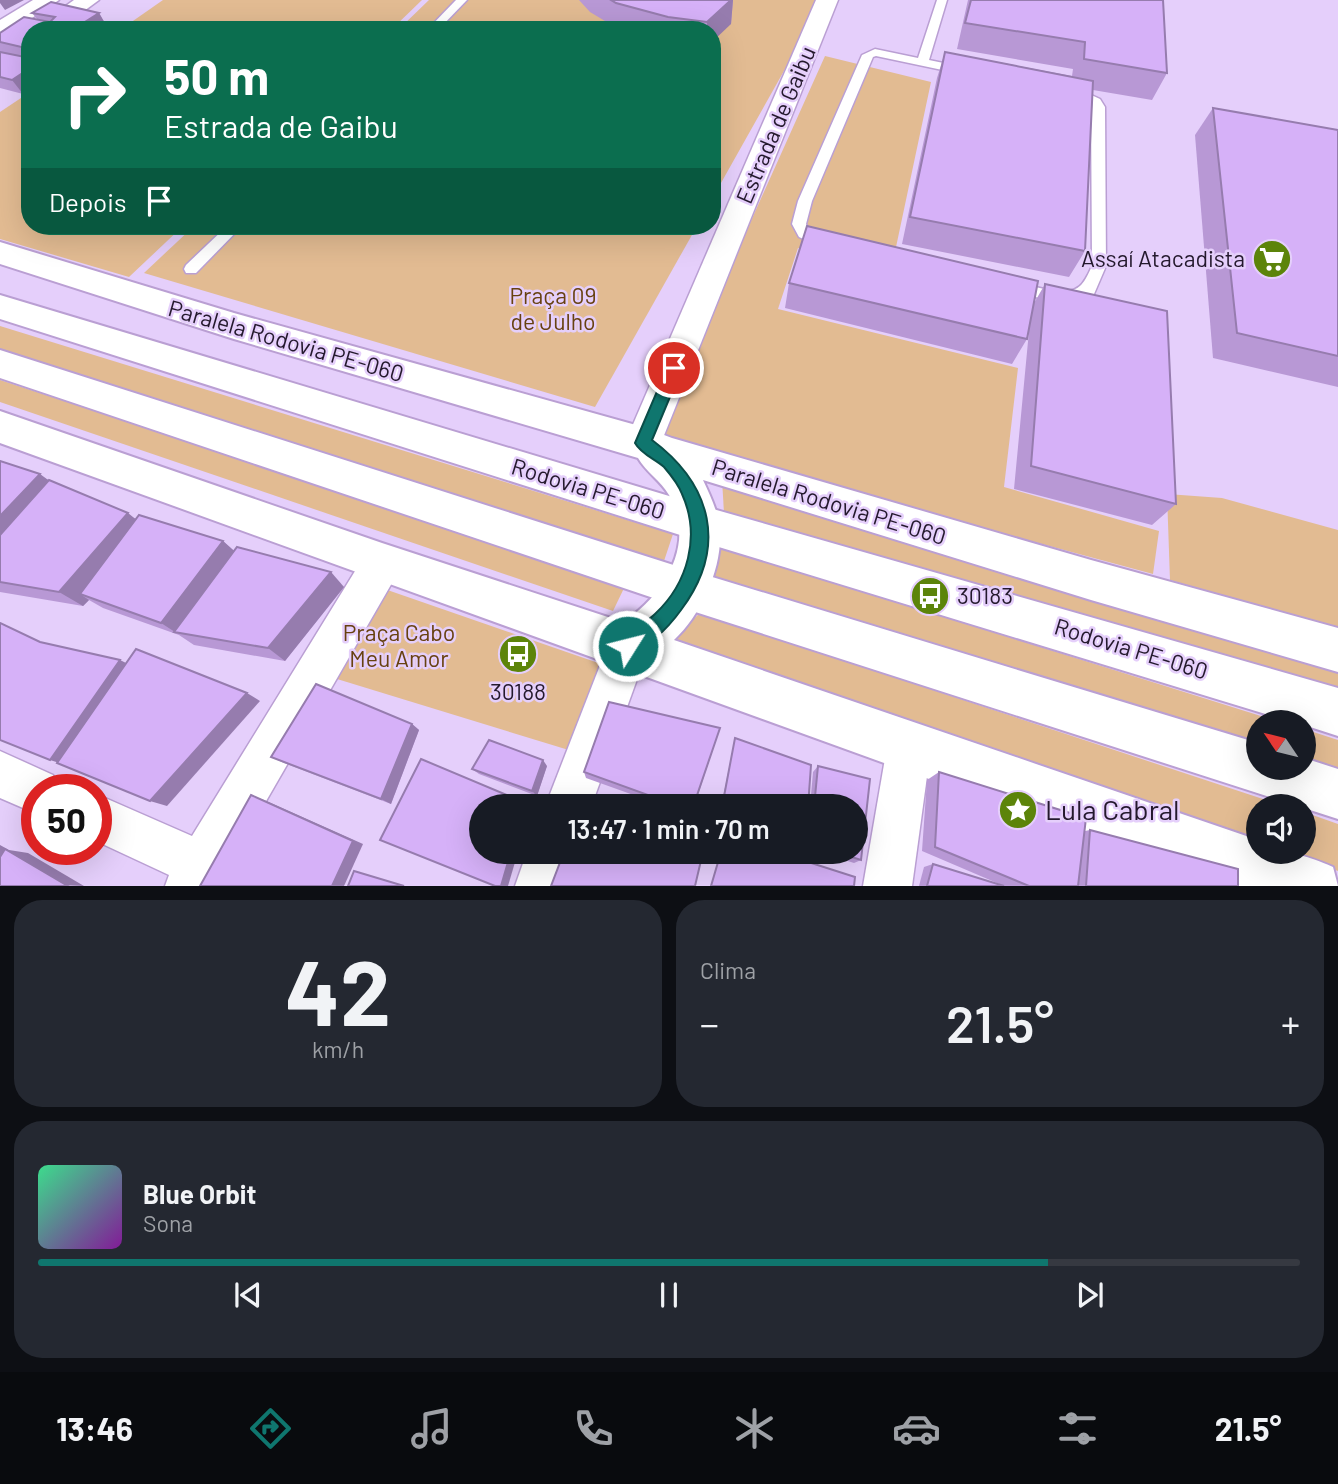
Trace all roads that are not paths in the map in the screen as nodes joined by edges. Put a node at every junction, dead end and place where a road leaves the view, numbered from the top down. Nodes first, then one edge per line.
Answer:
1 (48, 0) edge
2 (88, 0) edge
3 (462, 0) edge
4 (827, 0) edge
5 (942, 0) edge
6 (56, 21) edge
7 (441, 21) edge
8 (0, 29) edge
9 (923, 61) junction
10 (225, 235) edge
11 (0, 253) edge
12 (191, 269) dead end
13 (0, 307) edge
14 (0, 364) edge
15 (0, 427) edge
16 (643, 443) junction
17 (699, 523) junction
18 (382, 563) junction
19 (686, 589) junction
20 (628, 646) junction
21 (1338, 650) edge
22 (1338, 712) edge
23 (909, 747) junction
24 (1246, 764) edge
25 (0, 774) edge
26 (1295, 780) edge
27 (21, 783) edge
28 (573, 794) edge
29 (1338, 794) edge
30 (112, 826) edge
31 (546, 864) edge
32 (1237, 871) edge
33 (196, 875) edge
34 (538, 886) edge
35 (887, 886) edge
36 (1314, 886) edge

1 - 8 street
2 - 6 street
3 - 7 lane
4 - 16 street, Estrada de Gaibu
5 - 9 lane
9 - 9 lane
10 - 12 lane
11 - 16 main road, Paralela Rodovia PE-060
13 - 17 main road, Rodovia PE-060
14 - 19 main road
15 - 18 main road
16 - 17 main road
16 - 21 main road, Paralela Rodovia PE-060
17 - 19 main road
17 - 22 main road, Rodovia PE-060
18 - 20 main road
18 - 33 street
19 - 20 main road
19 - 24 main road
20 - 23 main road
20 - 28 street
23 - 32 main road
23 - 35 street
25 - 27 street
26 - 29 main road
30 - 33 street
31 - 34 street
32 - 36 main road

